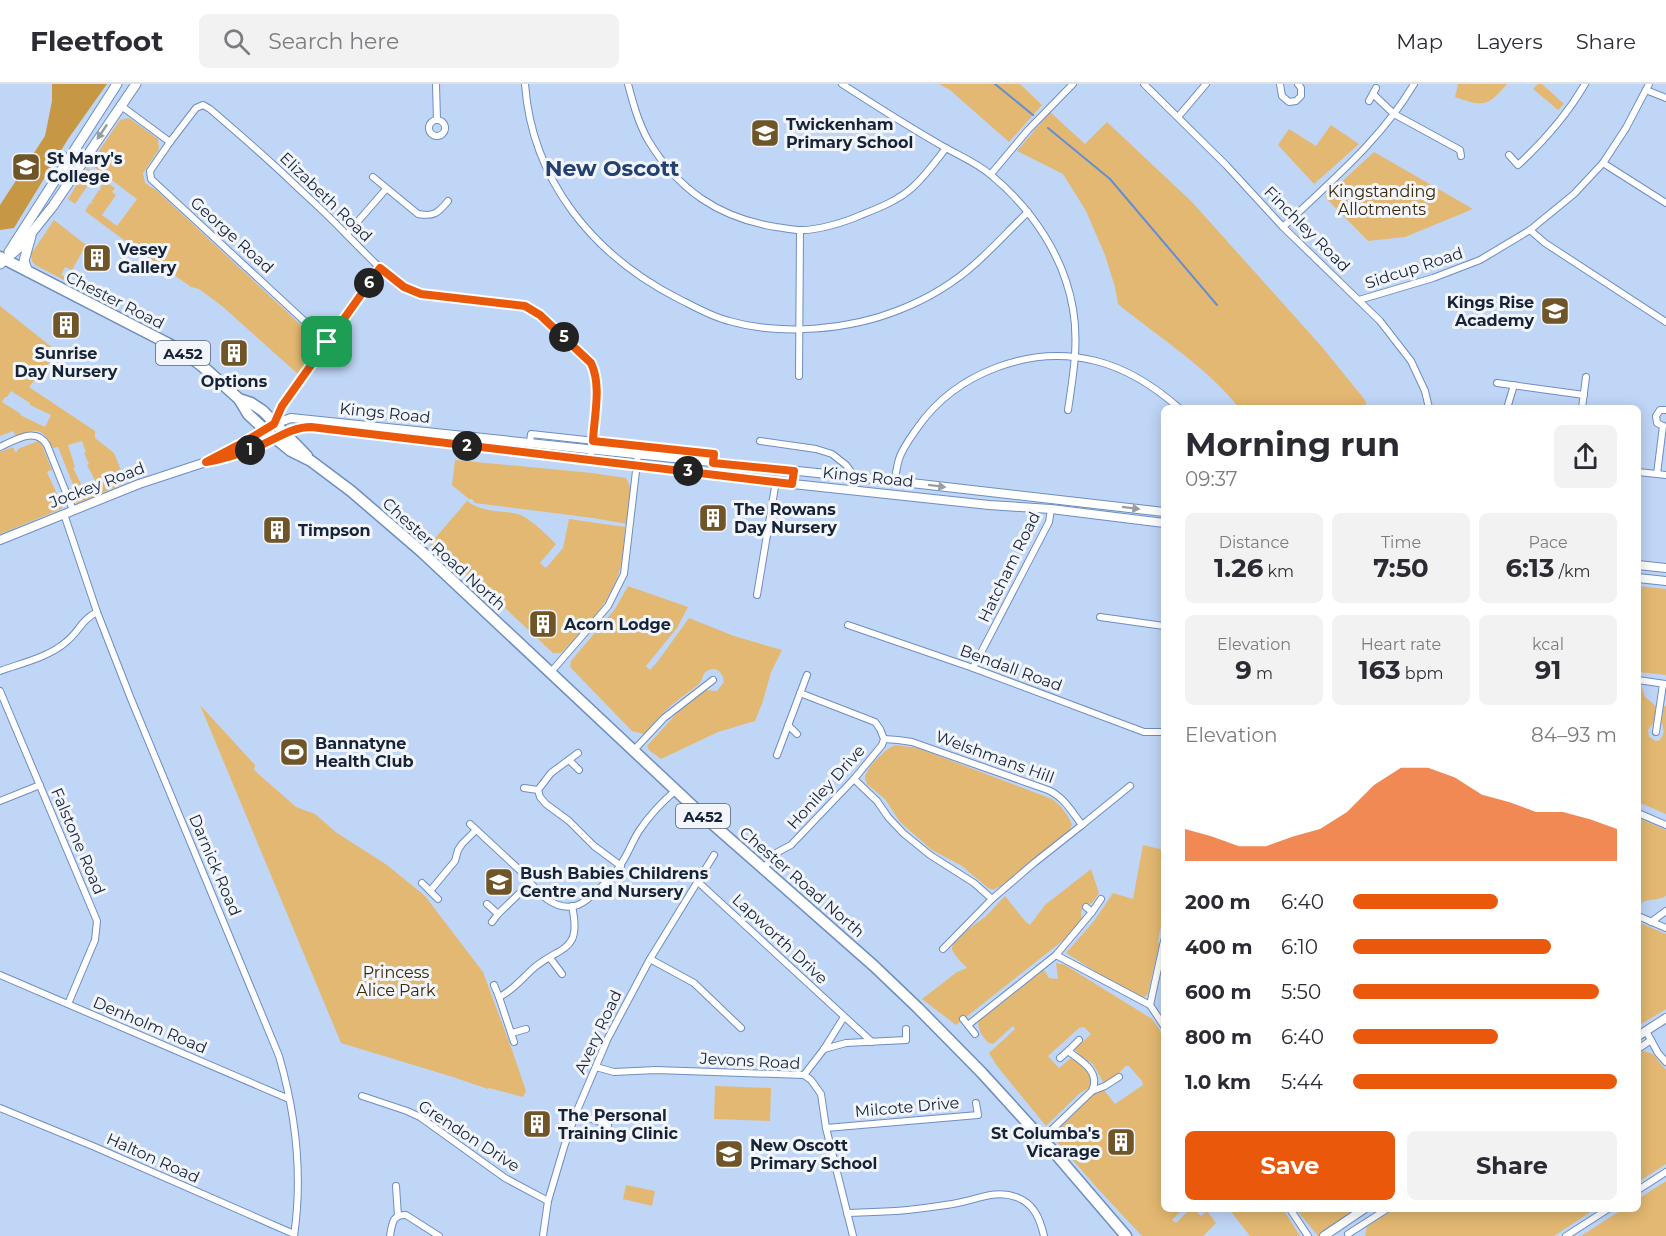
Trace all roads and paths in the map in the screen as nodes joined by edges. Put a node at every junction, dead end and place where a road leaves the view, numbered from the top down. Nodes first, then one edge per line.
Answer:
1 (117, 84) edge
2 (136, 84) edge
3 (436, 84) edge
4 (525, 84) edge
5 (628, 84) edge
6 (842, 84) edge
7 (1073, 84) edge
8 (1144, 84) edge
9 (1206, 84) edge
10 (1280, 84) edge
11 (1298, 84) edge
12 (1414, 84) edge
13 (1585, 84) edge
14 (1648, 87) edge
15 (1666, 98) edge
16 (1370, 101) dead end
17 (120, 105) junction
18 (193, 111) joint
19 (1394, 114) junction
20 (1178, 117) junction
21 (437, 120) dead end
22 (170, 142) junction
23 (946, 148) junction
24 (1509, 155) dead end
25 (1461, 156) dead end
26 (1603, 163) junction
27 (991, 174) junction
28 (373, 177) dead end
29 (386, 189) junction
30 (448, 201) dead end
31 (1666, 203) edge
32 (1028, 212) junction
33 (1283, 227) junction
34 (1530, 230) junction
35 (800, 231) junction
36 (32, 233) junction
37 (347, 234) junction
38 (1, 260) edge
39 (380, 268) junction
40 (28, 272) junction
41 (1359, 300) junction
42 (1666, 322) edge
43 (801, 329) junction
44 (327, 342) junction
45 (1075, 357) junction
46 (800, 376) dead end
47 (1586, 377) dead end
48 (1497, 383) dead end
49 (1514, 386) junction
50 (1584, 395) junction
51 (1176, 405) edge
52 (1428, 405) edge
53 (1508, 405) dead end
54 (1582, 405) edge
55 (1068, 410) dead end
56 (1666, 410) edge
57 (1664, 426) edge
58 (270, 427) junction
59 (280, 435) junction
60 (760, 441) dead end
61 (592, 445) junction
62 (0, 447) edge
63 (638, 454) junction
64 (591, 460) junction
65 (206, 462) junction
66 (713, 463) junction
67 (638, 465) junction
68 (794, 471) junction
69 (1641, 472) edge
70 (1657, 474) junction
71 (1666, 476) edge
72 (856, 477) junction
73 (776, 481) junction
74 (894, 481) junction
75 (792, 484) junction
76 (1051, 509) junction
77 (69, 512) junction
78 (1161, 512) edge
79 (1161, 523) edge
80 (0, 540) edge
81 (1641, 564) edge
82 (1666, 568) edge
83 (1641, 578) edge
84 (1666, 581) edge
85 (757, 595) dead end
86 (97, 612) junction
87 (1100, 617) dead end
88 (848, 625) dead end
89 (1161, 626) edge
90 (973, 668) junction
91 (0, 671) edge
92 (551, 672) junction
93 (807, 675) dead end
94 (713, 680) dead end
95 (1641, 680) edge
96 (1664, 684) edge
97 (0, 691) edge
98 (800, 693) junction
99 (788, 725) junction
100 (1161, 732) edge
101 (1656, 732) dead end
102 (797, 734) dead end
103 (884, 740) junction
104 (634, 750) junction
105 (578, 753) dead end
106 (777, 755) dead end
107 (569, 760) junction
108 (579, 770) dead end
109 (854, 779) junction
110 (39, 785) junction
111 (1116, 785) dead end
112 (1130, 786) dead end
113 (524, 788) dead end
114 (538, 790) junction
115 (676, 790) junction
116 (1122, 792) junction
117 (0, 801) edge
118 (1641, 814) edge
119 (470, 824) dead end
120 (1082, 825) junction
121 (1666, 825) edge
122 (476, 830) junction
123 (714, 855) dead end
124 (621, 866) junction
125 (764, 868) junction
126 (697, 881) junction
127 (422, 883) dead end
128 (530, 883) junction
129 (430, 891) junction
130 (438, 899) dead end
131 (992, 899) junction
132 (1101, 899) dead end
133 (487, 904) dead end
134 (572, 906) junction
135 (1086, 907) dead end
136 (1666, 911) edge
137 (1092, 912) junction
138 (498, 914) junction
139 (1641, 917) edge
140 (1651, 921) junction
141 (492, 922) dead end
142 (1666, 928) edge
143 (943, 949) dead end
144 (1056, 955) junction
145 (1161, 955) edge
146 (550, 958) junction
147 (650, 959) junction
148 (562, 974) dead end
149 (0, 975) edge
150 (494, 985) dead end
151 (499, 997) junction
152 (69, 1004) junction
153 (1150, 1005) junction
154 (844, 1017) junction
155 (1666, 1018) edge
156 (963, 1019) dead end
157 (1161, 1022) edge
158 (968, 1025) junction
159 (741, 1028) dead end
160 (526, 1029) dead end
161 (906, 1029) dead end
162 (1646, 1031) junction
163 (512, 1033) junction
164 (975, 1034) dead end
165 (1641, 1034) edge
166 (1079, 1040) dead end
167 (1651, 1040) junction
168 (514, 1042) dead end
169 (872, 1042) junction
170 (1641, 1047) edge
171 (824, 1049) junction
172 (1068, 1051) junction
173 (1060, 1058) dead end
174 (1666, 1062) edge
175 (596, 1067) junction
176 (804, 1075) junction
177 (1119, 1077) dead end
178 (1092, 1091) junction
179 (362, 1096) dead end
180 (289, 1099) junction
181 (976, 1103) dead end
182 (0, 1108) edge
183 (576, 1113) junction
184 (608, 1124) dead end
185 (826, 1128) junction
186 (1041, 1139) junction
187 (1666, 1172) edge
188 (396, 1186) dead end
189 (1641, 1188) edge
190 (548, 1201) junction
191 (1292, 1212) edge
192 (1359, 1212) edge
193 (1383, 1212) edge
194 (1603, 1212) edge
195 (847, 1213) junction
196 (398, 1216) junction
197 (1341, 1224) junction
198 (1118, 1227) junction
199 (294, 1235) edge
200 (1349, 1235) edge
201 (390, 1236) edge
202 (439, 1236) edge
203 (543, 1236) edge
204 (853, 1236) edge
205 (1044, 1236) edge
206 (1126, 1236) edge
207 (1131, 1236) edge
208 (1308, 1236) edge
209 (1324, 1236) edge
210 (1566, 1236) edge

1 - 38 main road
2 - 17 main road
3 - 21 street
4 - 43 street
5 - 35 street
6 - 23 street
7 - 27 street
8 - 20 street, Finchley Road
9 - 20 street
10 - 11 street
12 - 19 street
13 - 24 street
14 - 15 street
14 - 26 street, Sidcup Road
16 - 19 street
17 - 22 street
17 -> 36 main road
18 - 22 street, George Road
18 - 37 street, Elizabeth Road
19 - 25 street
19 - 33 street
20 - 33 street, Finchley Road
22 - 44 street, George Road
23 - 27 street
23 - 35 street
26 - 31 street
26 - 34 street, Sidcup Road
27 - 32 street
28 - 29 street
29 - 30 street
29 - 37 street
32 - 43 street
32 - 45 street
33 - 41 street, Finchley Road
34 - 41 street, Sidcup Road
34 - 42 street
35 - 43 street
36 - 38 main road
36 - 40 main road
37 - 39 street, Elizabeth Road
38 - 40 highway, Chester Road / A452
39 - 44 street
39 - 61 street, Elizabeth Road
40 - 58 highway, Chester Road / A452
41 - 52 street, Finchley Road
43 - 46 street
44 - 58 street
45 - 51 street
45 - 55 street
45 - 74 street
47 - 50 street
48 - 49 street
49 - 50 street
49 - 53 street
50 - 54 street
56 - 57 street
57 - 70 street
58 - 59 highway, A452
58 - 61 main road, Kings Road
58 - 65 main road, Jockey Road
59 - 64 main road, Kings Road
59 - 65 main road, Jockey Road
59 - 92 highway, Chester Road North / A452
60 - 72 street, Kings Road
61 - 63 main road, Kings Road
61 - 64 street, Elizabeth Road
61 - 66 street, Kings Road
62 - 77 street, Darnick Road
63 - 66 main road, Kings Road
63 - 67 street
64 - 67 main road, Kings Road
65 - 77 main road, Jockey Road
66 - 68 main road, Kings Road
67 - 73 main road, Kings Road
67 - 92 street
68 - 72 main road, Kings Road
68 - 75 street
69 - 70 street
70 - 71 street
72 - 74 main road, Kings Road
73 - 75 main road, Kings Road
73 - 85 street
74 -> 78 main road, Kings Road
75 - 76 main road, Kings Road
76 - 79 main road, Kings Road
76 - 90 street, Hatcham Road
77 - 80 main road, Jockey Road
77 - 86 street, Darnick Road
81 - 82 main road
83 - 84 main road
86 - 91 street
86 - 180 street, Darnick Road
87 - 89 street
88 - 90 street, Bendall Road
90 - 100 street, Bendall Road
92 - 104 highway, Chester Road North / A452
93 - 98 street
94 - 104 street
95 - 96 street
96 - 101 street
97 - 110 street, Falstone Road
98 - 99 street
98 - 103 street, Honiley Drive
99 - 102 street
99 - 106 street
103 - 109 street, Honiley Drive
103 - 120 street, Welshmans Hill
104 - 115 highway, Chester Road North / A452
105 - 107 street
107 - 108 street
107 - 114 street
109 - 125 street, Honiley Drive
109 - 131 street
110 - 117 street
110 - 152 street, Falstone Road
111 - 116 street
112 - 116 street
113 - 114 street
114 - 124 street
115 - 124 street
115 - 125 highway, Chester Road North / A452
116 - 120 street
118 - 121 street
119 - 122 street
120 - 131 street
122 - 128 street
122 - 129 street
123 - 126 street, Avery Road
124 - 134 street
125 - 186 highway, Chester Road North / A452
126 - 147 street, Avery Road
126 - 154 street, Lapworth Drive
127 - 129 street
128 - 134 street
128 - 138 street
129 - 130 street
131 - 143 street
132 - 137 street
133 - 138 street
134 - 146 street
135 - 137 street
136 - 140 street
137 - 144 street
138 - 141 street
139 - 140 street
140 - 142 street
144 - 153 street
144 - 158 street
145 - 153 street
146 - 148 street
146 - 151 street
147 - 159 street
147 - 175 street, Avery Road
149 - 152 street, Denholm Road
150 - 151 street
151 - 163 street
152 - 180 street, Denholm Road
153 - 157 street
154 - 169 street, Lapworth Drive
154 - 171 street
155 - 162 street
156 - 158 street
158 - 164 street
160 - 163 street
161 - 169 street
162 - 165 street
162 - 167 street
163 - 168 street
166 - 172 street
167 - 170 street
167 - 174 street
169 - 171 street
171 - 176 street
172 - 173 street
172 - 178 street
175 - 176 street, Jevons Road
175 - 183 street, Avery Road
176 - 185 street, Jevons Road
177 - 178 street
178 - 186 street
179 - 190 street, Grendon Drive
180 - 199 street, Darnick Road
181 - 185 street, Milcote Drive
182 - 199 street, Halton Road
183 - 184 street
183 - 190 street, Avery Road
185 - 195 street, Jevons Road
186 - 198 highway, Chester Road North / A452
187 - 189 street
188 - 196 street
190 - 203 street, Avery Road
191 - 208 street
192 - 197 street
193 - 200 street
194 - 210 street
195 - 204 street, Jevons Road
195 - 205 street
196 - 201 street
196 - 202 street
197 - 200 street
197 - 209 street
198 - 206 highway, Chester Road North / A452
198 - 207 highway, Chester Road North / A452

